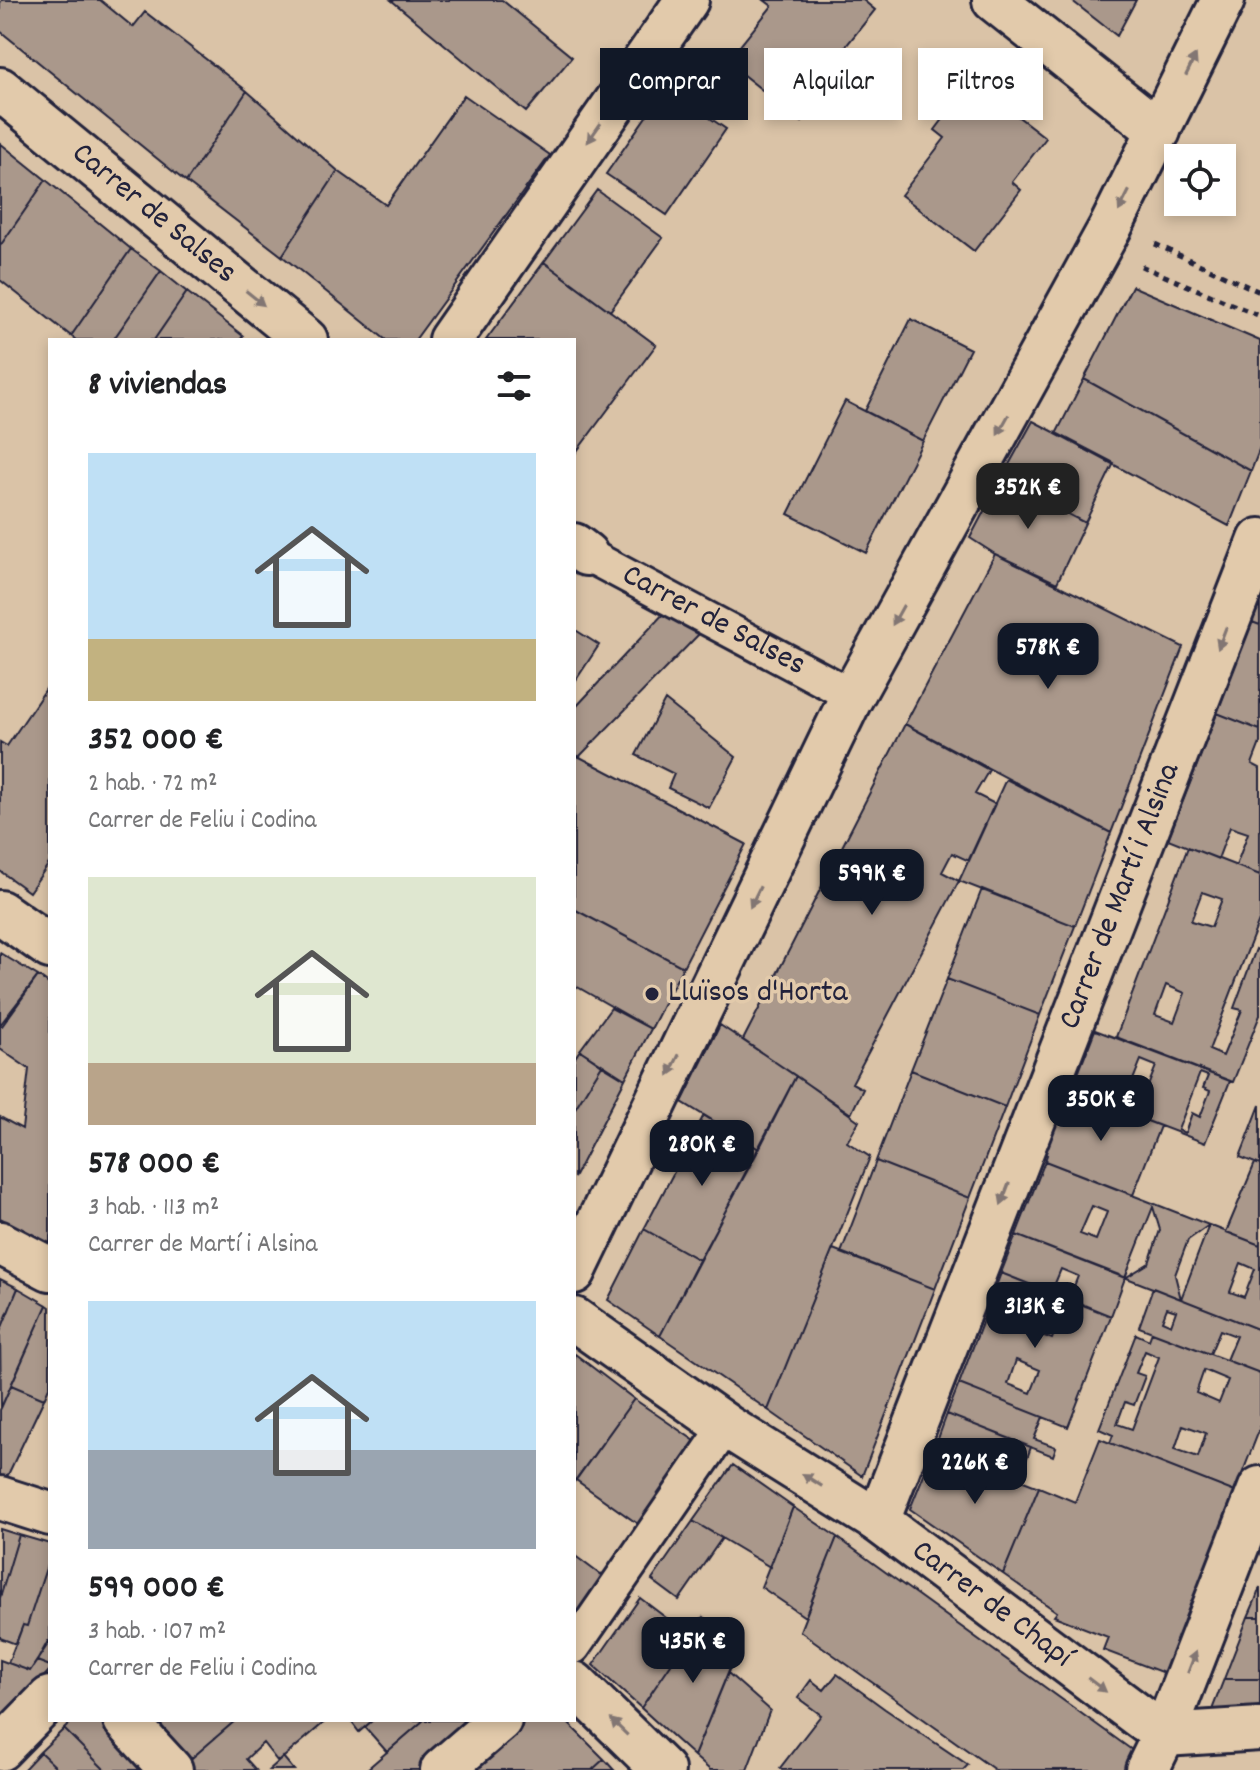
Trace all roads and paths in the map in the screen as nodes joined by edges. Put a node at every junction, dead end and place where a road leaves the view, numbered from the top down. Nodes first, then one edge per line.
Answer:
1 (687, 0) edge
2 (994, 0) edge
3 (1223, 0) edge
4 (0, 89) edge
5 (1159, 131) junction
6 (1111, 226) junction
7 (1132, 263) dead end
8 (1260, 292) edge
9 (1260, 316) edge
10 (304, 338) edge
11 (451, 338) edge
12 (1260, 540) edge
13 (580, 549) edge
14 (853, 696) junction
15 (0, 912) edge
16 (45, 933) edge
17 (0, 1243) edge
18 (48, 1268) edge
19 (576, 1268) edge
20 (576, 1320) edge
21 (716, 1441) dead end
22 (1260, 1488) edge
23 (0, 1498) edge
24 (48, 1513) edge
25 (878, 1521) junction
26 (576, 1644) edge
27 (576, 1685) edge
28 (48, 1700) edge
29 (127, 1722) edge
30 (498, 1722) edge
31 (1260, 1729) edge
32 (0, 1749) edge
33 (1156, 1752) edge
34 (171, 1770) edge
35 (442, 1770) edge
36 (663, 1770) edge

1 -> 11 street
2 - 5 street
5 -> 3 street
4 -> 10 street, Carrer de Salses
5 -> 6 street
6 - 8 path
6 -> 14 street
7 - 9 path
12 -> 25 street, Carrer de Martí i Alsina
13 - 14 street, Carrer de Salses
14 -> 19 street
15 - 16 street
17 - 18 street
25 -> 20 street, Carrer de Chapí
21 - 26 street
33 -> 22 street
23 - 24 street
25 -> 33 street, Carrer de Chapí
36 -> 27 street
28 - 32 street
29 - 34 street
30 - 35 street
31 - 33 street

